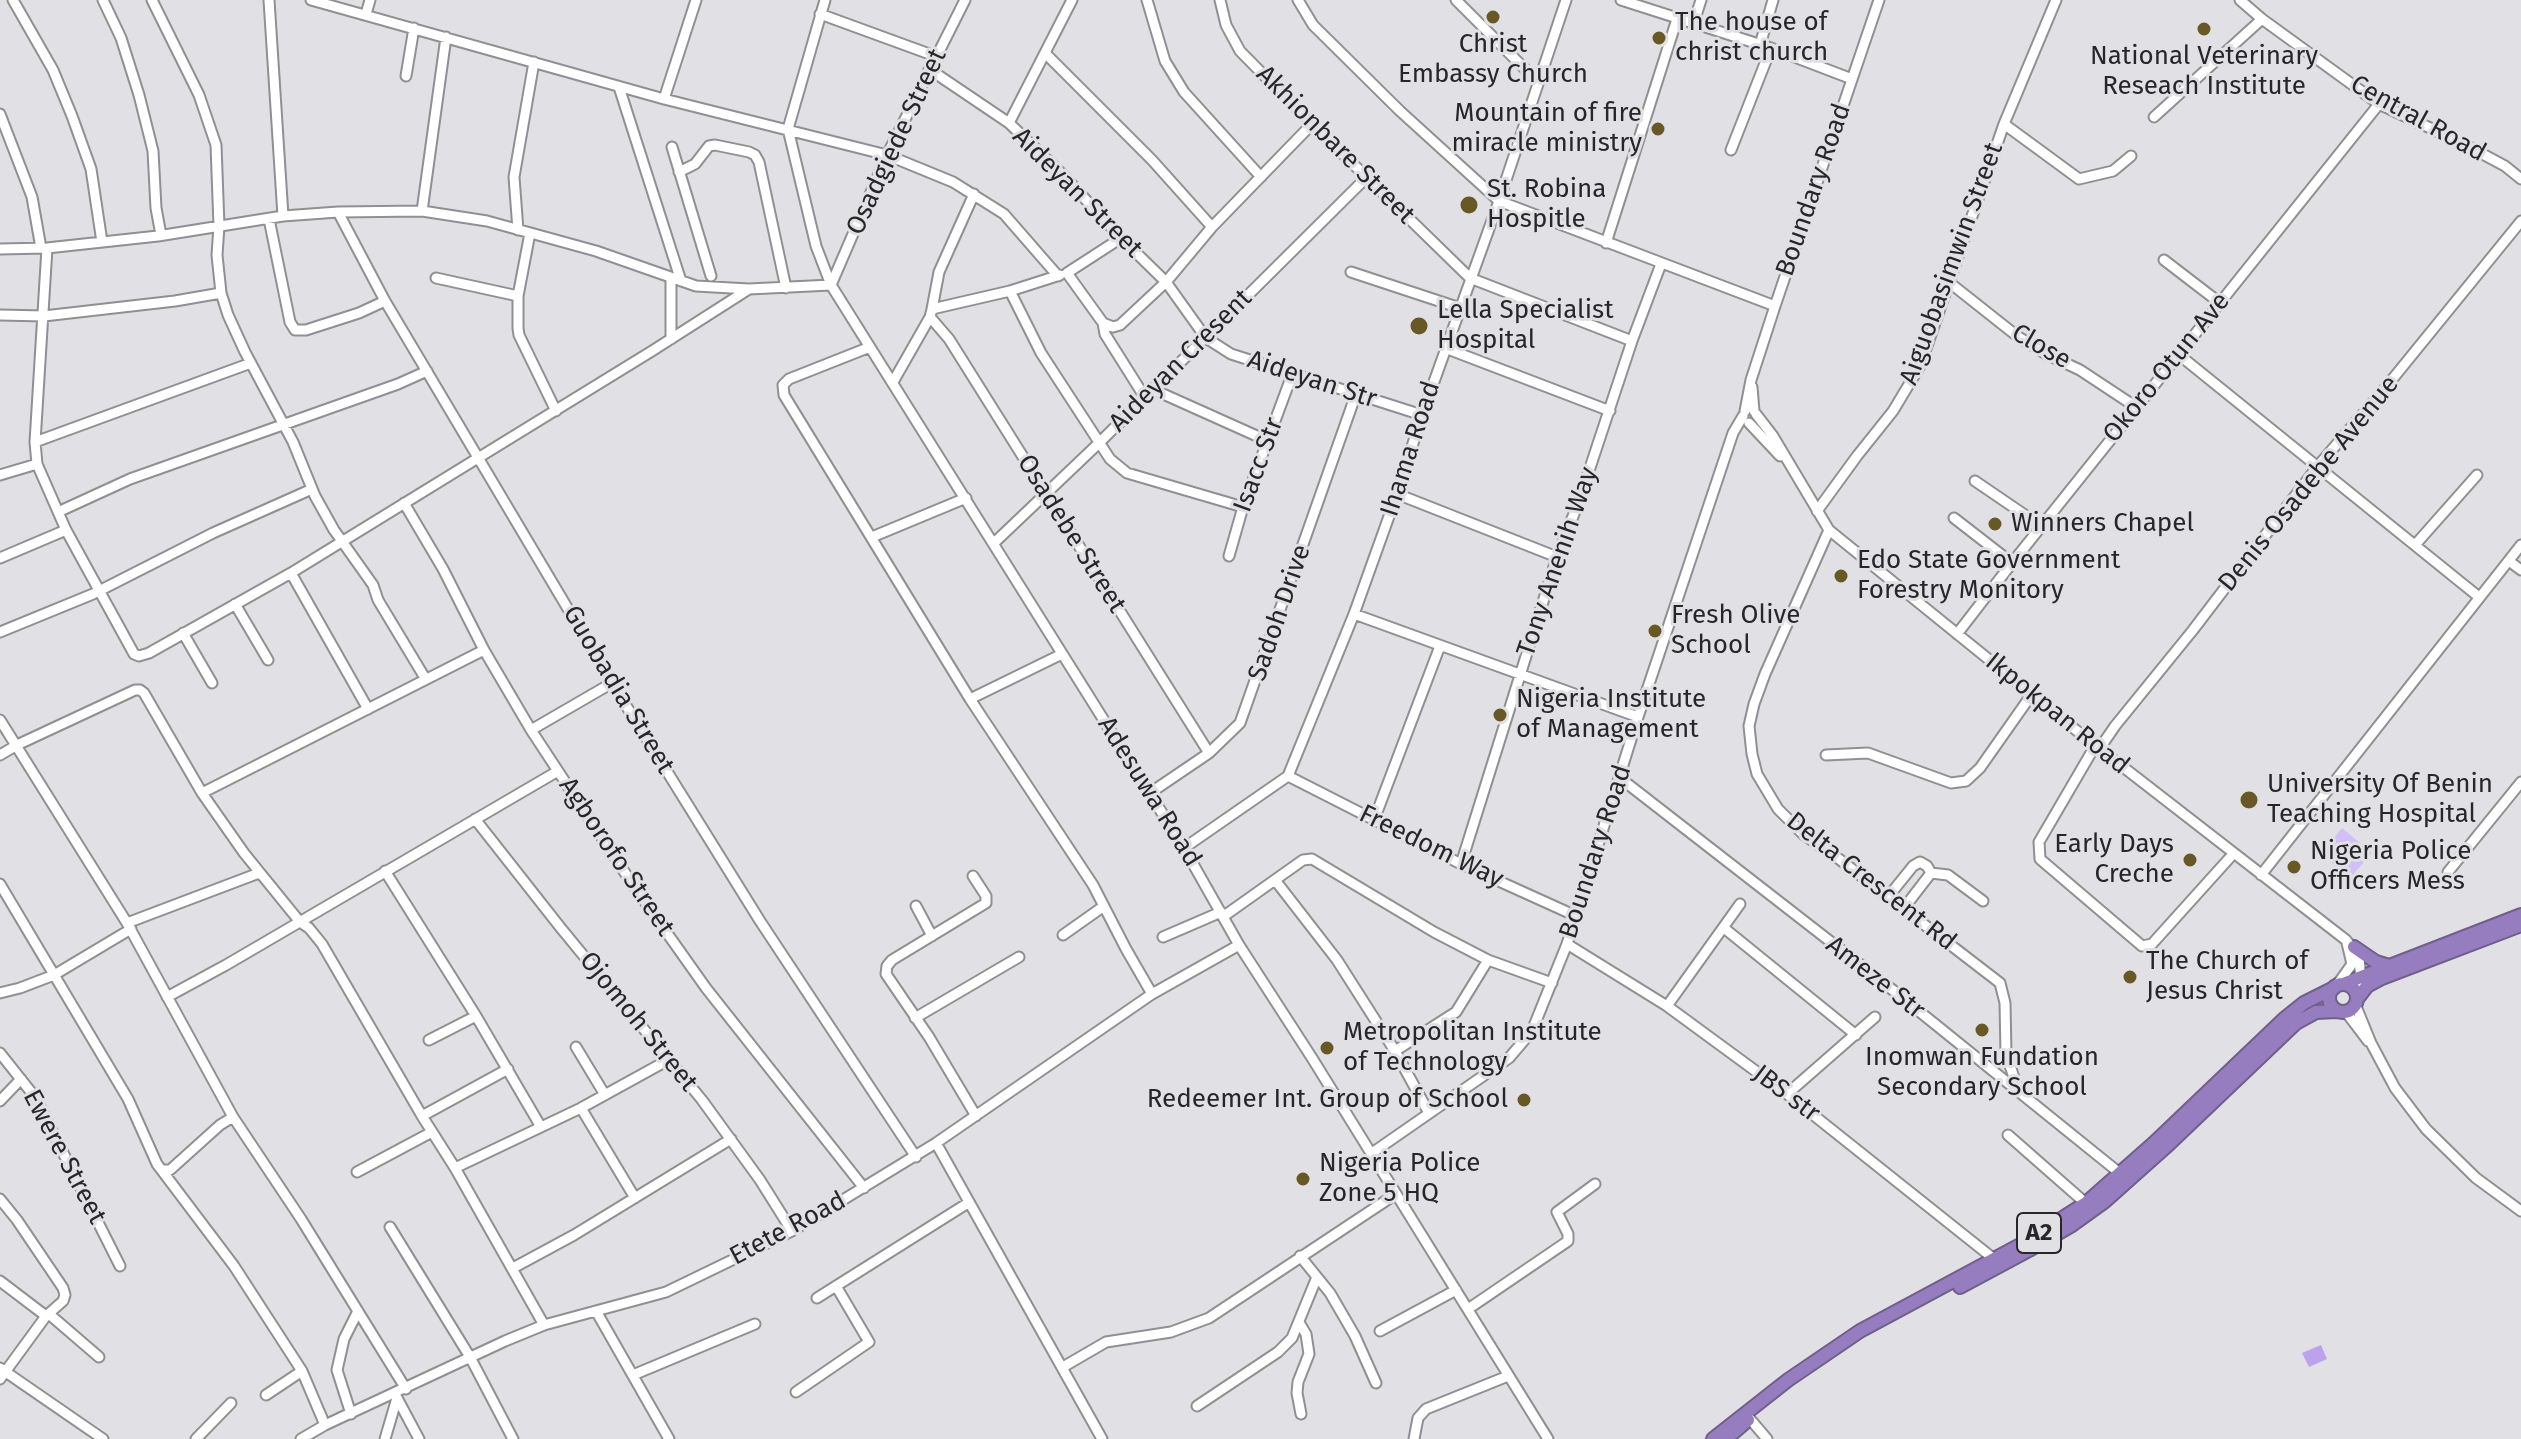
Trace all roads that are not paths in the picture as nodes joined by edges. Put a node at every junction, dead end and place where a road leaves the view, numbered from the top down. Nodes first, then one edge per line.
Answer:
1 (13, 0) edge
2 (103, 0) edge
3 (152, 0) edge
4 (269, 0) edge
5 (311, 0) edge
6 (370, 0) edge
7 (696, 0) edge
8 (825, 0) edge
9 (965, 0) edge
10 (1072, 0) edge
11 (1147, 0) edge
12 (1220, 0) edge
13 (1298, 0) edge
14 (1456, 0) edge
15 (1566, 0) edge
16 (1621, 0) edge
17 (1701, 0) edge
18 (1773, 0) edge
19 (1879, 0) edge
20 (2056, 0) edge
21 (2240, 0) edge
22 (366, 14) junction
23 (820, 14) junction
24 (1677, 19) junction
25 (2262, 19) junction
26 (1693, 25) junction
27 (414, 28) junction
28 (446, 37) junction
29 (1765, 47) junction
30 (1046, 54) junction
31 (935, 56) junction
32 (534, 62) junction
33 (929, 69) junction
34 (406, 76) dead end
35 (1852, 79) junction
36 (1538, 82) junction
37 (619, 87) junction
38 (664, 99) junction
39 (2379, 104) junction
40 (0, 114) edge
41 (2154, 117) dead end
42 (1009, 123) junction
43 (1312, 124) junction
44 (2004, 124) junction
45 (788, 129) junction
46 (672, 147) dead end
47 (1731, 150) dead end
48 (887, 155) junction
49 (2131, 156) dead end
50 (679, 172) junction
51 (1261, 177) junction
52 (1367, 177) junction
53 (2521, 179) edge
54 (974, 194) junction
55 (1499, 201) junction
56 (422, 211) junction
57 (338, 212) junction
58 (283, 216) junction
59 (269, 219) junction
60 (2521, 221) edge
61 (219, 226) junction
62 (1212, 227) junction
63 (518, 230) junction
64 (530, 233) junction
65 (161, 235) junction
66 (1121, 238) junction
67 (102, 242) junction
68 (1606, 243) junction
69 (44, 248) junction
70 (0, 249) edge
71 (2164, 260) dead end
72 (1661, 264) junction
73 (1351, 272) dead end
74 (1062, 274) junction
75 (711, 276) dead end
76 (436, 278) dead end
77 (1470, 278) junction
78 (676, 280) junction
79 (1166, 282) junction
80 (1950, 283) junction
81 (831, 285) junction
82 (786, 288) junction
83 (749, 289) junction
84 (1010, 291) junction
85 (221, 293) junction
86 (518, 296) junction
87 (385, 301) junction
88 (2220, 303) junction
89 (1775, 306) junction
90 (1460, 308) junction
91 (931, 313) junction
92 (0, 315) edge
93 (44, 316) junction
94 (1103, 323) junction
95 (1206, 338) junction
96 (671, 339) junction
97 (1632, 341) junction
98 (870, 347) junction
99 (1445, 348) junction
100 (2178, 354) junction
101 (251, 363) junction
102 (427, 371) junction
103 (1292, 375) junction
104 (893, 382) junction
105 (1148, 393) junction
106 (1356, 394) junction
107 (2136, 407) junction
108 (556, 411) junction
109 (1610, 411) junction
110 (1422, 415) junction
111 (1749, 416) junction
112 (284, 425) junction
113 (1268, 441) junction
114 (35, 442) junction
115 (1099, 443) junction
116 (478, 457) junction
117 (37, 464) junction
118 (2318, 466) junction
119 (0, 475) edge
120 (2477, 475) dead end
121 (1975, 481) dead end
122 (312, 489) junction
123 (1045, 493) junction
124 (1397, 494) junction
125 (966, 498) junction
126 (404, 503) junction
127 (1243, 507) junction
128 (1817, 511) junction
129 (58, 512) junction
130 (1954, 518) dead end
131 (2041, 526) junction
132 (66, 530) junction
133 (1829, 530) junction
134 (872, 537) junction
135 (343, 541) junction
136 (994, 543) junction
137 (2415, 545) junction
138 (2521, 545) edge
139 (1229, 556) dead end
140 (1557, 557) junction
141 (0, 558) edge
142 (2509, 561) junction
143 (2012, 563) junction
144 (2521, 570) edge
145 (291, 573) junction
146 (99, 591) junction
147 (2479, 597) junction
148 (235, 604) junction
149 (1354, 614) junction
150 (0, 632) edge
151 (183, 633) junction
152 (1957, 634) junction
153 (1440, 646) junction
154 (484, 650) junction
155 (1062, 654) junction
156 (268, 660) dead end
157 (1519, 675) junction
158 (425, 678) junction
159 (212, 683) dead end
160 (612, 683) junction
161 (2032, 694) junction
162 (970, 699) junction
163 (368, 709) junction
164 (1638, 717) junction
165 (0, 720) edge
166 (531, 730) junction
167 (17, 745) junction
168 (2097, 747) junction
169 (1209, 753) junction
170 (0, 755) edge
171 (1826, 755) dead end
172 (558, 771) junction
173 (1288, 776) junction
174 (1620, 778) junction
175 (2521, 782) edge
176 (202, 793) junction
177 (1150, 793) junction
178 (475, 819) junction
179 (1374, 820) junction
180 (1184, 848) junction
181 (2234, 853) junction
182 (1461, 864) junction
183 (385, 871) junction
184 (2448, 872) dead end
185 (259, 873) junction
186 (1931, 874) junction
187 (2261, 875) junction
188 (973, 876) dead end
189 (1275, 880) junction
190 (0, 884) edge
191 (1888, 897) junction
192 (1983, 901) dead end
193 (1740, 904) dead end
194 (916, 906) dead end
195 (1104, 906) junction
196 (1904, 908) junction
197 (1222, 914) junction
198 (2521, 915) edge
199 (1576, 916) junction
200 (300, 922) junction
201 (2521, 925) edge
202 (129, 926) junction
203 (1724, 928) junction
204 (1063, 935) dead end
205 (932, 936) junction
206 (1163, 937) dead end
207 (1567, 944) junction
208 (2350, 944) junction
209 (1239, 945) junction
210 (1019, 957) dead end
211 (1488, 960) junction
212 (2389, 966) junction
213 (54, 975) junction
214 (2362, 976) junction
215 (1552, 983) junction
216 (2338, 986) junction
217 (0, 993) edge
218 (1152, 994) junction
219 (167, 997) junction
220 (2351, 1004) junction
221 (1667, 1006) junction
222 (476, 1016) junction
223 (1875, 1017) dead end
224 (915, 1018) junction
225 (1856, 1035) junction
226 (429, 1040) dead end
227 (576, 1047) dead end
228 (1395, 1051) junction
229 (0, 1053) edge
230 (670, 1059) junction
231 (508, 1069) junction
232 (21, 1079) junction
233 (2019, 1092) junction
234 (1787, 1094) junction
235 (605, 1095) junction
236 (0, 1101) edge
237 (581, 1108) junction
238 (1429, 1113) junction
239 (422, 1116) junction
240 (976, 1116) junction
241 (233, 1117) junction
242 (541, 1127) junction
243 (432, 1132) junction
244 (2008, 1135) dead end
245 (731, 1139) junction
246 (936, 1143) junction
247 (1372, 1153) junction
248 (916, 1157) junction
249 (455, 1168) junction
250 (163, 1170) junction
251 (357, 1172) dead end
252 (2124, 1177) junction
253 (1595, 1184) dead end
254 (864, 1188) junction
255 (1396, 1194) junction
256 (635, 1198) junction
257 (0, 1199) edge
258 (968, 1203) junction
259 (2089, 1206) junction
260 (2521, 1211) edge
261 (390, 1227) dead end
262 (792, 1231) junction
263 (1300, 1256) junction
264 (1994, 1259) junction
265 (120, 1266) dead end
266 (513, 1268) junction
267 (1317, 1277) junction
268 (0, 1281) edge
269 (836, 1286) junction
270 (1456, 1290) junction
271 (817, 1298) dead end
272 (1468, 1309) junction
273 (358, 1311) junction
274 (596, 1311) junction
275 (48, 1315) junction
276 (755, 1324) dead end
277 (1300, 1324) junction
278 (544, 1325) junction
279 (1380, 1331) dead end
280 (99, 1357) dead end
281 (470, 1357) junction
282 (1063, 1367) junction
283 (302, 1371) junction
284 (2, 1373) edge
285 (633, 1375) junction
286 (1508, 1376) junction
287 (1376, 1383) dead end
288 (406, 1389) junction
289 (796, 1392) dead end
290 (266, 1395) dead end
291 (396, 1396) junction
292 (231, 1403) dead end
293 (1197, 1406) dead end
294 (351, 1414) junction
295 (1301, 1414) dead end
296 (1750, 1419) junction
297 (325, 1425) junction
298 (303, 1438) edge
299 (103, 1439) edge
300 (196, 1439) edge
301 (385, 1439) edge
302 (419, 1439) edge
303 (513, 1439) edge
304 (669, 1439) edge
305 (1102, 1439) edge
306 (1414, 1439) edge
307 (1548, 1439) edge
308 (1713, 1439) edge
309 (1726, 1439) edge
310 (1767, 1439) edge

1 - 67 street
2 - 65 street
3 - 61 street
4 - 58 street
5 - 22 street
6 - 22 street
7 - 38 street
8 - 23 street
9 - 31 street, Osadgiede Street
10 - 30 street
11 - 51 street
12 - 43 street, Akhionbare Street
13 - 55 street
14 - 36 street
15 - 36 street, Ihama Road
16 - 24 street
17 - 26 street
18 - 29 street
19 - 35 street, Boundary Road
20 - 44 street, Aiguobasimwin Street
21 - 25 street, Central Road
22 - 27 street
23 - 31 street
23 - 45 street
24 - 26 street
24 - 68 street
25 - 39 street, Central Road
25 - 41 street
26 - 29 street
27 - 28 street
27 - 34 street
28 - 32 street
28 - 56 street
29 - 35 street
29 - 47 street
30 - 42 street
30 - 62 street
31 - 33 street, Osadgiede Street
32 - 37 street
32 - 63 street
33 - 42 street, Aideyan Street
33 - 48 street, Osadgiede Street
35 - 89 street, Boundary Road
36 - 55 street, Ihama Road
37 - 38 street
37 - 78 street
38 - 45 street
39 - 53 street, Central Road
39 - 88 street, Okoro Otun Ave
40 - 69 street
42 - 66 street, Aideyan Street
43 - 51 street
43 - 52 street, Akhionbare Street
44 - 49 street
44 - 80 street, Aiguobasimwin Street
45 - 48 street
45 - 81 street, Adesuwa Road
46 - 50 street
48 - 54 street
48 - 81 street, Osadgiede Street
50 - 75 street
50 - 82 street
51 - 62 street
52 - 77 street, Akhionbare Street
52 - 95 street, Aideyan Cresent
54 - 74 street
54 - 91 street
55 - 68 street
55 - 77 street, Ihama Road
56 - 57 street
56 - 63 street
57 - 58 street
57 - 87 street, Guobadia Street
58 - 59 street
59 - 61 street
59 - 87 street
60 - 118 street, Denis Osadebe Avenue
61 - 65 street
61 - 85 street
62 - 79 street
63 - 64 street
64 - 78 street
64 - 86 street
65 - 67 street
66 - 74 street
66 - 79 street, Aideyan Street
67 - 69 street
68 - 72 street
69 - 70 street
69 - 93 street
71 - 88 street
72 - 89 street
72 - 97 street, Tony Anenih Way
73 - 90 street
74 - 84 street
74 - 94 street
76 - 86 street
77 - 90 street, Ihama Road
77 - 97 street
78 - 83 street
78 - 96 street
79 - 94 street
79 - 95 street, Aideyan Street
80 - 107 street, Close
80 - 128 street, Aiguobasimwin Street
81 - 82 street
81 - 98 street, Adesuwa Road
82 - 83 street
83 - 96 street
84 - 91 street
84 - 115 street
85 - 93 street
85 - 101 street
86 - 108 street
87 - 102 street, Guobadia Street
88 - 100 street, Okoro Otun Ave
89 - 111 street, Boundary Road
90 - 99 street, Ihama Road
91 - 104 street
91 - 123 street, Osadebe Street
92 - 93 street
93 - 114 street
94 - 105 street
95 - 103 street, Aideyan Str
95 - 105 street, Aideyan Cresent
96 - 108 street
97 - 109 street, Tony Anenih Way
98 - 104 street, Adesuwa Road
98 - 134 street
99 - 109 street
99 - 110 street, Ihama Road
100 - 107 street, Okoro Otun Ave
100 - 118 street
101 - 112 street
101 - 114 street
102 - 112 street
102 - 116 street, Guobadia Street
103 - 106 street, Aideyan Str
103 - 113 street, Isacc Str
104 - 125 street, Adesuwa Road
105 - 113 street
105 - 115 street, Aideyan Cresent
106 - 110 street, Aideyan Str
106 - 169 street, Sadoh Drive
107 - 131 street, Okoro Otun Ave
108 - 116 street
109 - 140 street, Tony Anenih Way
110 - 124 street, Ihama Road
111 - 128 street, Ikpokpan Road
111 - 164 street, Boundary Road
112 - 122 street
112 - 129 street
113 - 127 street, Isacc Str
114 - 117 street
115 - 123 street, Aideyan Cresent
115 - 127 street
116 - 126 street
116 - 160 street, Guobadia Street
117 - 119 street
117 - 129 street
118 - 137 street
118 - 168 street, Denis Osadebe Avenue
120 - 137 street
121 - 131 street
122 - 135 street
122 - 146 street
123 - 136 street, Aideyan Cresent
123 - 169 street, Osadebe Street
124 - 140 street
124 - 149 street, Ihama Road
125 - 134 street
125 - 136 street, Adesuwa Road
126 - 135 street
126 - 154 street, Agborofo Street
127 - 139 street, Isacc Str
128 - 133 street, Ikpokpan Road
129 - 132 street
130 - 143 street
131 - 143 street, Okoro Otun Ave
132 - 141 street
132 - 146 street
133 - 152 street, Ikpokpan Road
133 - 191 street, Delta Crescent Rd
134 - 162 street
135 - 145 street
135 - 158 street
136 - 155 street, Adesuwa Road
137 - 147 street
138 - 142 street
140 - 157 street, Tony Anenih Way
142 - 144 street
142 - 147 street
143 - 152 street, Okoro Otun Ave
145 - 148 street
145 - 163 street
146 - 150 street
146 - 151 street
147 - 187 street
148 - 151 street
148 - 156 street
149 - 153 street
149 - 173 street, Ihama Road
151 - 159 street
152 - 161 street, Ikpokpan Road
153 - 157 street
153 - 179 street
154 - 158 street
154 - 166 street, Agborofo Street
155 - 162 street
155 - 177 street, Adesuwa Road
157 - 164 street
157 - 182 street, Tony Anenih Way
158 - 163 street
160 - 166 street
160 - 248 street, Guobadia Street
161 - 168 street, Ikpokpan Road
161 - 171 street
162 - 195 street
163 - 176 street
164 - 174 street, Boundary Road
165 - 167 street
166 - 172 street, Agborofo Street
167 - 170 street
167 - 176 street
167 - 202 street
168 - 181 street, Ikpokpan Road
168 - 181 street, Denis Osadebe Avenue
169 - 177 street, Sadoh Drive
172 - 178 street
172 - 254 street, Agborofo Street
173 - 179 street, Freedom Way
173 - 180 street
174 - 199 street, Boundary Road
174 - 233 street, Ameze Str
175 - 184 street
176 - 185 street
177 - 180 street, Adesuwa Road
178 - 183 street
178 - 230 street, Ojomoh Street
179 - 182 street, Freedom Way
180 - 197 street, Adesuwa Road
181 - 187 street, Ikpokpan Road
182 - 199 street, Freedom Way
183 - 200 street
183 - 222 street
185 - 200 street
185 - 202 street
186 - 191 street
186 - 192 street
186 - 196 street
187 - 208 street, Ikpokpan Road
188 - 205 street
189 - 197 street
189 - 211 street
189 - 228 street
190 - 213 street
191 - 196 street, Delta Crescent Rd
193 - 203 street
194 - 205 street
195 - 204 street
195 - 218 street
196 - 233 street, Delta Crescent Rd
197 - 206 street
197 - 209 street, Adesuwa Road
198 - 212 highway, A2
199 - 207 street, Boundary Road
200 - 219 street
200 - 239 street
201 - 220 highway, A2
202 - 213 street
202 - 219 street
203 - 221 street
203 - 225 street
205 - 224 street
207 - 215 street, Boundary Road
207 - 221 street, JBS str
208 - 212 highway
208 - 214 street
208 - 216 street
209 - 218 street, Etete Road
209 - 247 street, Adesuwa Road
210 - 224 street
211 - 215 street
211 - 228 street
212 - 214 highway, A2
213 - 217 street
213 - 250 street
214 - 216 highway, A2
214 - 220 street
215 - 238 street, Boundary Road
216 - 220 highway
216 - 220 highway
216 - 252 highway, A2
218 - 240 street, Etete Road
219 - 241 street
220 - 252 highway, A2
220 - 260 street
221 - 234 street, JBS str
222 - 226 street
222 - 231 street
223 - 225 street
224 - 240 street
225 - 234 street
227 - 235 street
228 - 238 street
229 - 232 street, Ewere Street
230 - 235 street
230 - 245 street, Ojomoh Street
231 - 239 street
231 - 242 street
232 - 236 street
232 - 265 street, Ewere Street
233 - 252 street, Ameze Str
234 - 264 street, JBS str
235 - 237 street
237 - 242 street
237 - 256 street
238 - 247 street, Boundary Road
239 - 243 street
240 - 246 street, Etete Road
241 - 250 street
241 - 273 street
242 - 249 street
243 - 249 street
243 - 251 street
244 - 259 street
245 - 256 street
245 - 262 street, Ojomoh Street
246 - 248 street, Etete Road
246 - 258 street
247 - 255 street, Adesuwa Road
248 - 254 street, Etete Road
249 - 266 street
250 - 283 street
252 - 259 highway, A2
253 - 272 street
254 - 262 street, Etete Road
255 - 263 street
255 - 270 street, Adesuwa Road
256 - 266 street
257 - 275 street
258 - 269 street
258 - 282 street
259 - 264 highway, A2
259 - 296 highway, A2
261 - 281 street
262 - 274 street, Etete Road
263 - 267 street
263 - 282 street
264 - 308 highway, A2
266 - 278 street
267 - 277 street
267 - 287 street
268 - 275 street
269 - 271 street
269 - 289 street
270 - 272 street, Adesuwa Road
270 - 279 street
272 - 286 street, Adesuwa Road
273 - 288 street
273 - 294 street
274 - 278 street, Etete Road
274 - 285 street
275 - 280 street
275 - 284 street
276 - 285 street
277 - 293 street
277 - 295 street
278 - 281 street, Etete Road
281 - 288 street, Etete Road
281 - 303 street
282 - 305 street
283 - 290 street
283 - 297 street
284 - 299 street
285 - 304 street
286 - 306 street
286 - 307 street, Adesuwa Road
288 - 291 street, Etete Road
291 - 294 street, Etete Road
291 - 301 street
291 - 302 street
292 - 300 street
294 - 297 street, Etete Road
296 - 309 highway, A2
296 - 310 street
297 - 298 street, Etete Road

